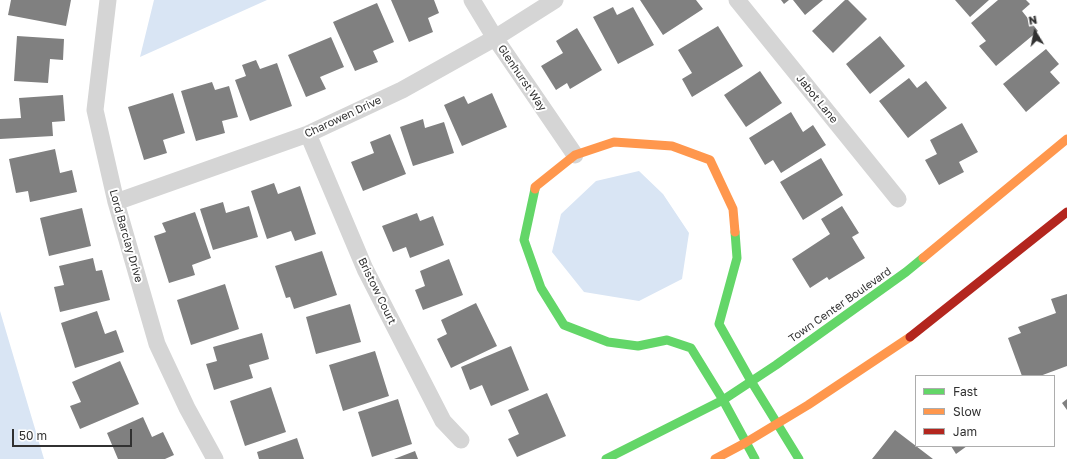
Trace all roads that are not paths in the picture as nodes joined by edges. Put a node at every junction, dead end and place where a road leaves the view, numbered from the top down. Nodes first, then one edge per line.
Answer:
1 (108, 0) edge
2 (472, 0) edge
3 (555, 0) edge
4 (737, 0) edge
5 (495, 38) junction
6 (308, 134) junction
7 (1067, 139) edge
8 (575, 155) junction
9 (898, 199) dead end
10 (116, 202) junction
11 (1067, 212) edge
12 (751, 381) junction
13 (723, 400) junction
14 (777, 423) junction
15 (461, 440) dead end
16 (745, 443) junction
17 (215, 459) edge
18 (606, 459) edge
19 (715, 459) edge
20 (755, 459) edge
21 (800, 459) edge

1 - 10 street, Lord Barclay Drive
2 - 5 street, Glenhurst Way
3 - 5 street, Charowen Drive
4 - 9 street, Jabot Lane
5 - 6 street, Charowen Drive
5 - 8 street, Glenhurst Way
6 - 10 street, Charowen Drive
6 - 15 street, Bristow Court
7 - 12 street, Town Center Boulevard
8 - 12 street
8 - 13 street
10 - 17 street, Lord Barclay Drive
11 - 14 street
12 - 13 street, Town Center Boulevard
12 - 14 street
13 - 16 street
13 - 18 street, Town Center Boulevard
14 - 16 street
14 - 21 street
16 - 19 street
16 - 20 street

